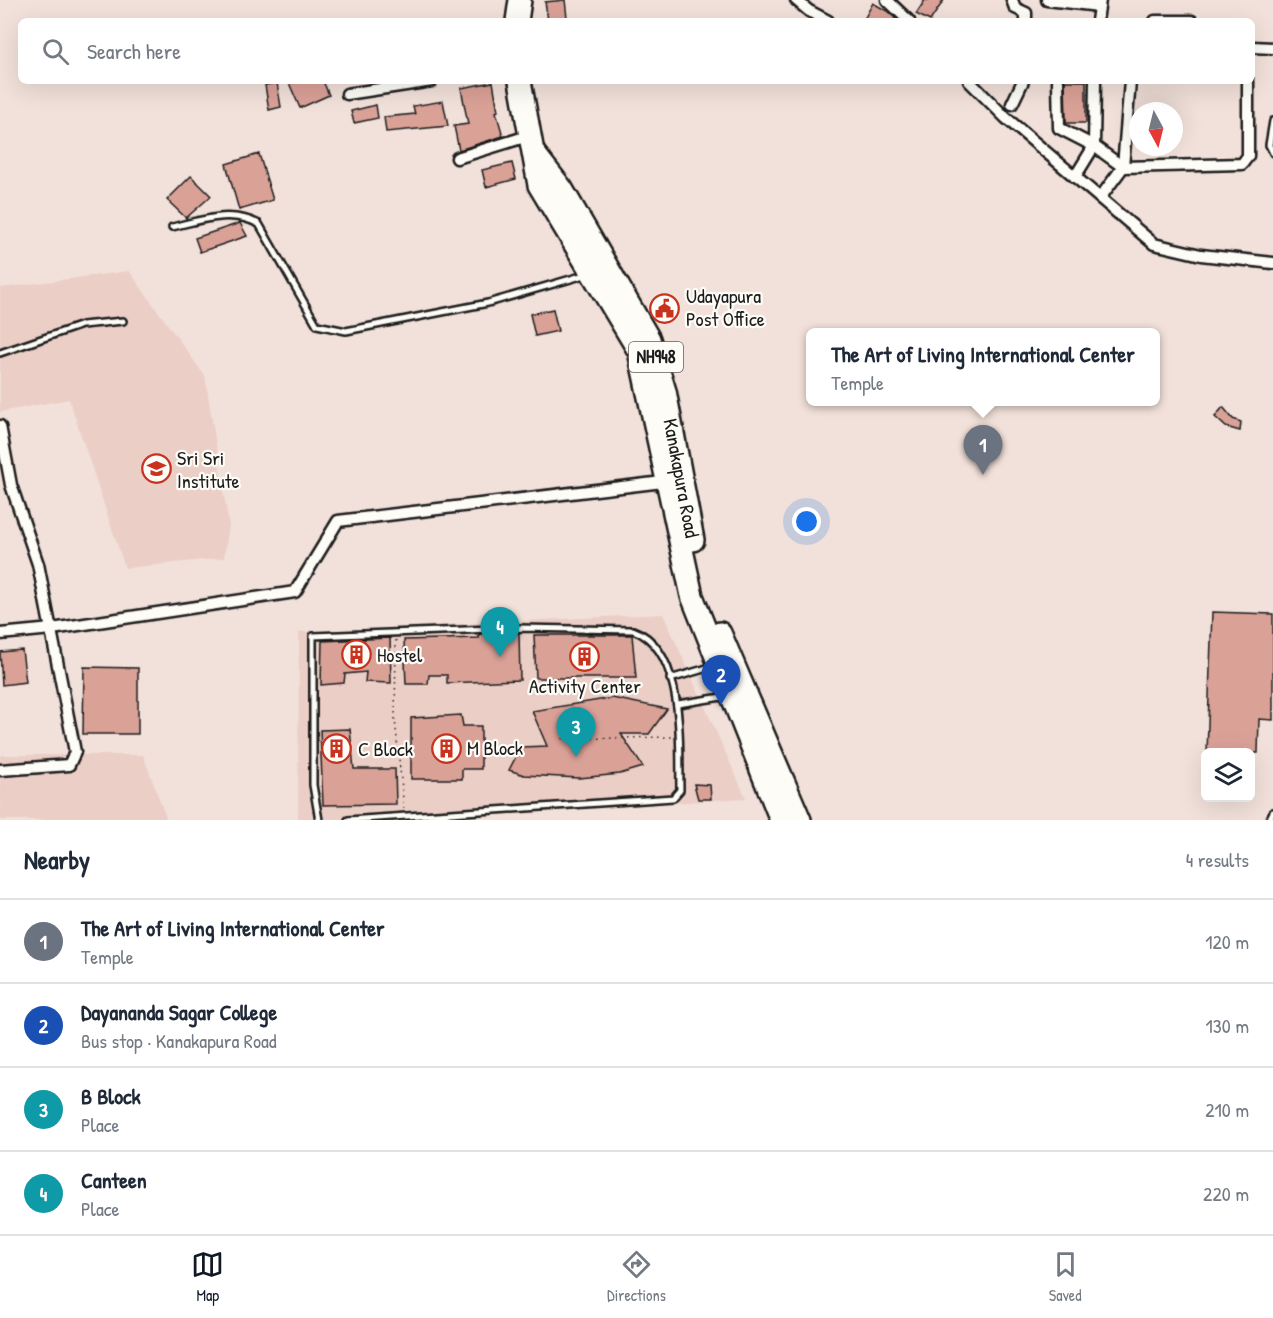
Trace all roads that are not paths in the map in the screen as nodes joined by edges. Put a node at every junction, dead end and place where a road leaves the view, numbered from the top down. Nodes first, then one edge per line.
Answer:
1 (520, 0) edge
2 (796, 0) edge
3 (887, 0) edge
4 (1012, 0) edge
5 (1047, 0) edge
6 (1100, 3) edge
7 (517, 18) edge
8 (822, 18) edge
9 (906, 18) edge
10 (1025, 18) edge
11 (1098, 18) edge
12 (1255, 47) edge
13 (1273, 48) edge
14 (412, 84) edge
15 (520, 84) edge
16 (972, 84) edge
17 (1022, 84) edge
18 (1058, 84) edge
19 (1095, 84) edge
20 (1130, 84) edge
21 (1248, 84) edge
22 (347, 94) dead end
23 (1012, 105) dead end
24 (1273, 122) edge
25 (530, 144) junction
26 (1094, 146) junction
27 (1273, 153) edge
28 (457, 158) dead end
29 (1123, 167) junction
30 (1075, 177) junction
31 (1100, 198) junction
32 (172, 227) dead end
33 (1273, 264) edge
34 (593, 273) junction
35 (123, 321) dead end
36 (631, 321) junction
37 (0, 353) edge
38 (0, 426) edge
39 (673, 481) junction
40 (52, 628) junction
41 (0, 634) edge
42 (718, 665) junction
43 (670, 679) junction
44 (730, 696) junction
45 (678, 704) junction
46 (0, 770) edge
47 (1273, 812) edge
48 (319, 820) edge
49 (348, 820) edge
50 (781, 820) edge
51 (800, 820) edge
52 (1269, 820) edge

1 - 7 highway
2 - 8 street
3 - 9 street
4 - 10 street
5 - 6 street
6 - 11 street
12 - 13 street
14 - 22 street
15 - 25 highway, Kanakapura Road / NH948
16 - 30 street
17 - 23 street
18 - 26 street
19 - 26 street
20 - 29 street
21 - 29 street
24 - 27 lane
25 - 28 street
25 - 34 highway, Kanakapura Road / NH948
25 - 36 highway, Kanakapura Road / NH948
26 - 29 street
26 - 30 street
29 - 31 street
30 - 31 street
31 - 33 street
32 - 34 lane
34 - 36 highway, Kanakapura Road / NH948
35 - 37 lane
36 - 39 highway, Kanakapura Road / NH948
38 - 40 street
39 - 40 street
39 - 42 highway, Kanakapura Road / NH948
39 - 51 highway, Kanakapura Road / NH948
40 - 41 street
40 - 46 street
42 - 43 lane
42 - 44 highway, Kanakapura Road / NH948
43 - 45 lane
43 - 48 lane
44 - 45 lane
44 - 50 highway, Kanakapura Road / NH948
45 - 49 lane
47 - 52 lane

